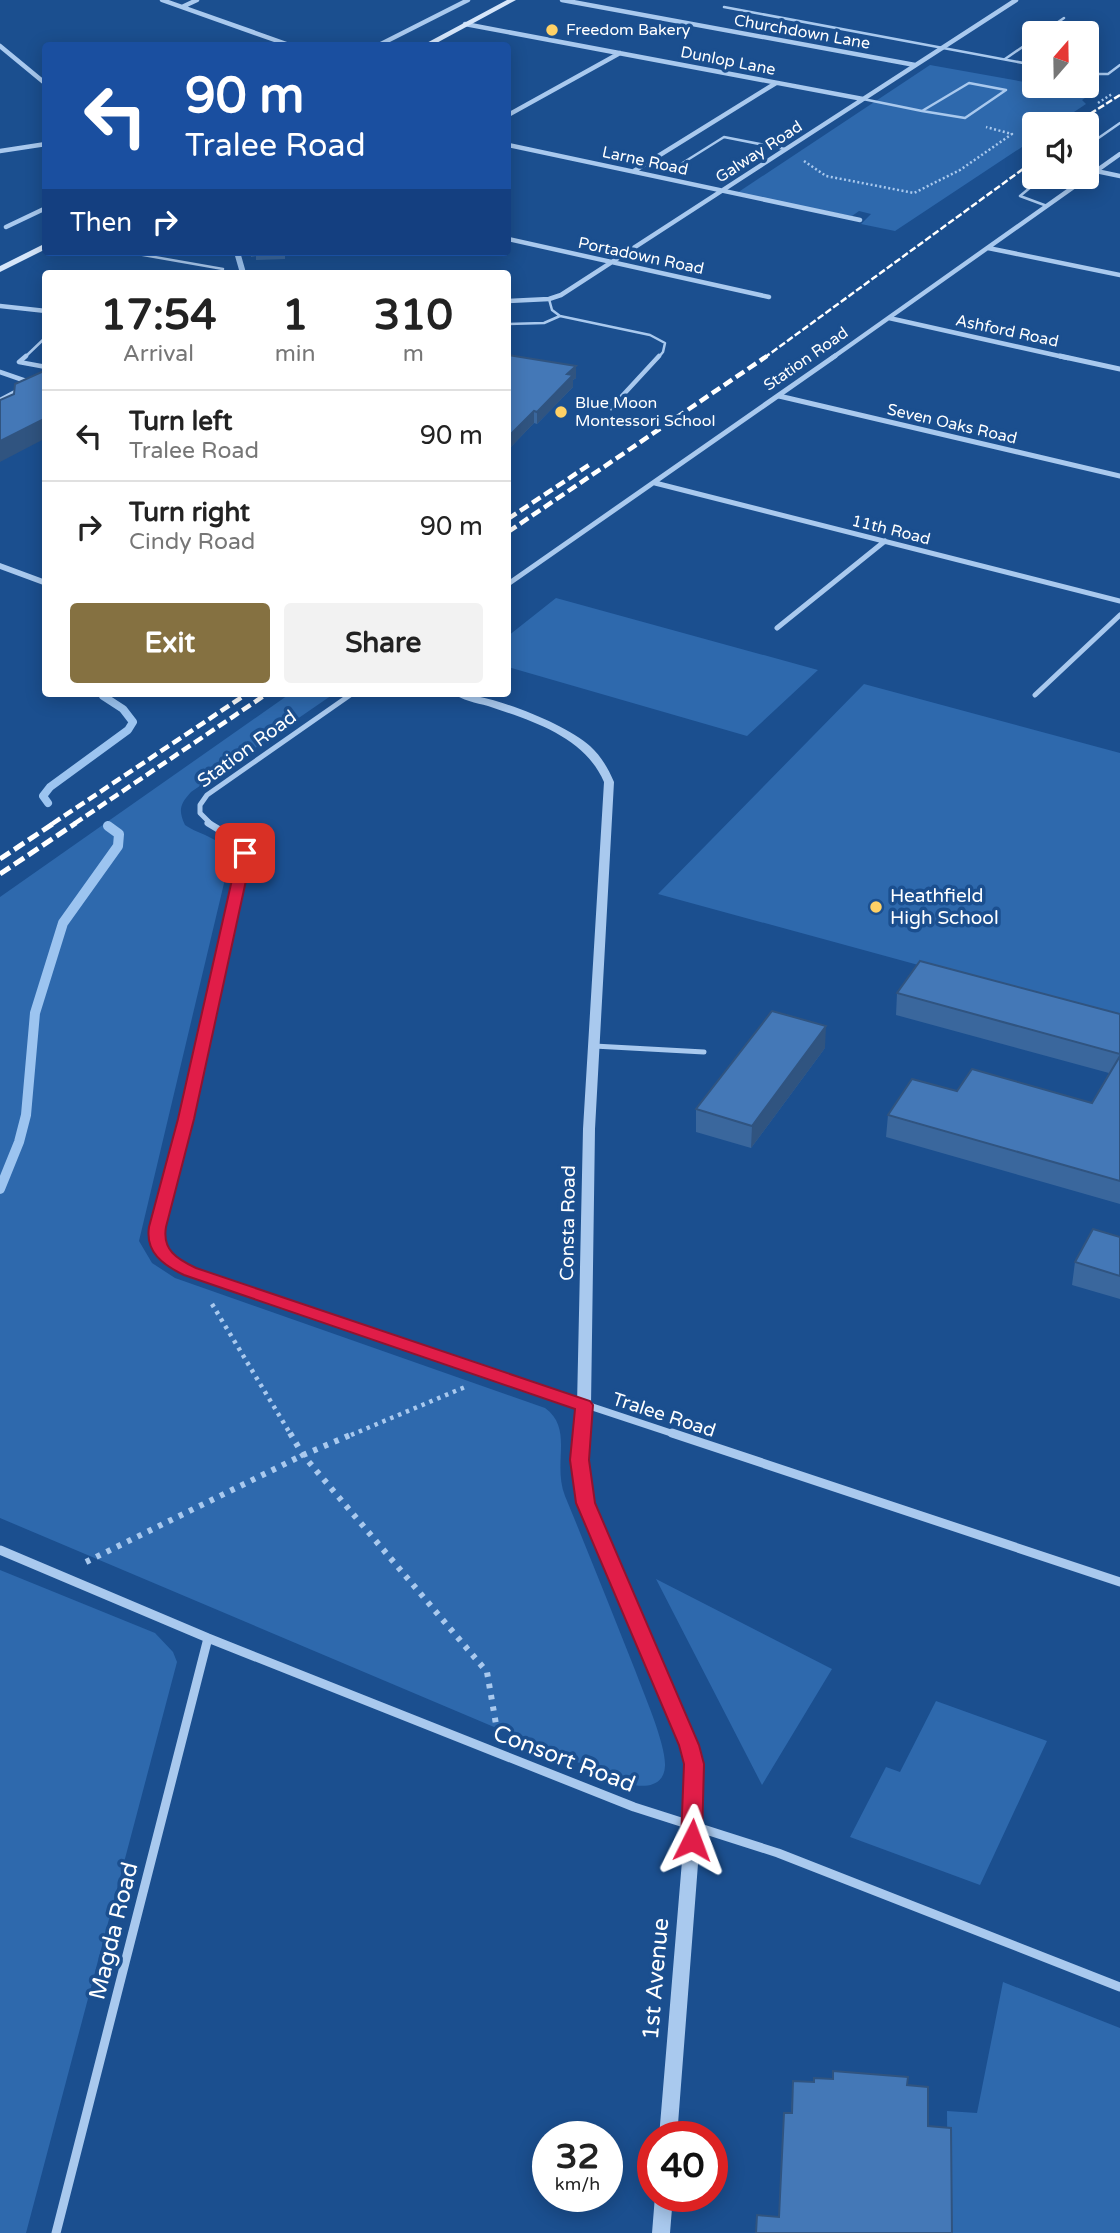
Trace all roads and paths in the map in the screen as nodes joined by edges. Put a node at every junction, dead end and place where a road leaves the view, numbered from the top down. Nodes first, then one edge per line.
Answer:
1 (162, 0) edge
2 (197, 0) edge
3 (468, 0) edge
4 (512, 0) edge
5 (562, 0) edge
6 (1016, 0) edge
7 (182, 7) junction
8 (724, 8) dead end
9 (1063, 18) dead end
10 (1059, 21) edge
11 (465, 24) junction
12 (281, 42) edge
13 (385, 42) edge
14 (431, 42) edge
15 (0, 46) edge
16 (1022, 46) edge
17 (942, 48) junction
18 (620, 54) junction
19 (1004, 59) junction
20 (1022, 63) edge
21 (915, 65) junction
22 (1120, 65) edge
23 (1099, 74) edge
24 (42, 81) edge
25 (776, 83) junction
26 (863, 99) junction
27 (922, 111) junction
28 (511, 114) edge
29 (957, 118) junction
30 (1120, 123) edge
31 (1099, 138) edge
32 (42, 145) edge
33 (511, 146) edge
34 (785, 149) junction
35 (0, 151) edge
36 (1120, 154) edge
37 (673, 169) dead end
38 (1099, 170) edge
39 (634, 171) junction
40 (1099, 172) edge
41 (1120, 176) edge
42 (1028, 189) edge
43 (1072, 189) edge
44 (722, 191) junction
45 (1047, 206) junction
46 (42, 210) edge
47 (860, 219) dead end
48 (6, 227) dead end
49 (511, 240) edge
50 (42, 246) edge
51 (988, 247) junction
52 (149, 256) edge
53 (612, 262) junction
54 (0, 269) edge
55 (223, 269) dead end
56 (1120, 275) edge
57 (769, 297) dead end
58 (549, 299) junction
59 (511, 301) edge
60 (0, 306) edge
61 (42, 311) edge
62 (560, 316) junction
63 (889, 318) junction
64 (511, 324) edge
65 (42, 341) edge
66 (42, 366) edge
67 (1120, 369) edge
68 (0, 372) edge
69 (779, 396) junction
70 (0, 400) edge
71 (611, 408) dead end
72 (1120, 476) edge
73 (655, 483) junction
74 (885, 541) junction
75 (0, 566) edge
76 (42, 582) edge
77 (511, 582) edge
78 (1120, 601) edge
79 (1120, 615) edge
80 (777, 628) dead end
81 (1035, 695) dead end
82 (347, 697) edge
83 (468, 697) edge
84 (594, 1046) junction
85 (704, 1052) dead end
86 (163, 1254) joint
87 (190, 1271) junction
88 (494, 1375) junction
89 (584, 1405) junction
90 (303, 1455) junction
91 (0, 1550) edge
92 (60, 1575) junction
93 (1120, 1583) edge
94 (208, 1638) junction
95 (502, 1755) junction
96 (693, 1825) junction
97 (1120, 1987) edge
98 (669, 2121) edge
99 (663, 2212) edge
100 (56, 2233) edge
101 (661, 2233) edge

1 - 7 street
2 - 7 street
3 - 13 street
4 - 11 main road
5 - 21 street, Churchdown Lane
6 - 17 street, Galway Road
7 - 12 street
8 - 17 lane
9 - 10 lane
11 - 14 main road
11 - 18 street, Dunlop Lane
15 - 24 street
16 - 19 lane
17 - 19 lane
17 - 21 street, Galway Road
18 - 25 street, Dunlop Lane
18 - 28 street
19 - 20 lane
21 - 26 street, Galway Road
22 - 23 lane
25 - 26 street, Dunlop Lane
25 - 39 street
26 - 27 lane
26 - 34 street, Galway Road
27 - 29 lane
27 - 29 lane
29 - 34 path
30 - 31 lane
32 - 35 street
33 - 39 street, Larne Road
34 - 37 lane
34 - 44 street, Galway Road
36 - 38 street, Station Road
39 - 44 street, Larne Road
40 - 41 street
42 - 45 lane
43 - 45 street, Station Road
44 - 47 street, Larne Road
44 - 53 street, Galway Road
45 - 51 street, Station Road
46 - 48 street
49 - 53 street, Portadown Road
50 - 54 main road
51 - 56 street
51 - 63 street, Station Road
52 - 55 lane
53 - 57 street, Portadown Road
53 - 58 street, Galway Road
58 - 59 street, Galway Road
58 - 62 lane
60 - 61 street
62 - 64 lane
62 - 71 lane
63 - 67 street, Ashford Road
63 - 69 street, Station Road
65 - 66 lane
68 - 70 lane
69 - 72 street, Seven Oaks Road
69 - 73 street, Station Road
73 - 74 street, 11th Road
73 - 77 street, Station Road
74 - 78 street, 11th Road
74 - 80 street
75 - 76 street
79 - 81 street
82 - 86 street, Station Road
83 - 84 street, Consta Road
84 - 85 lane
84 - 89 street, Consta Road
86 - 87 street, Tralee Road
87 - 88 street, Tralee Road
87 - 90 path
88 - 89 street, Tralee Road
88 - 90 path
89 - 93 street, Tralee Road
89 - 96 street, Consta Road
90 - 92 path
90 - 95 path
91 - 92 street, Consort Road
92 - 94 street, Consort Road
94 - 95 street, Consort Road
94 - 100 street, Magda Road
95 - 96 street, Consort Road
96 - 97 street, Consort Road
96 - 98 street, 1st Avenue
99 - 101 street

